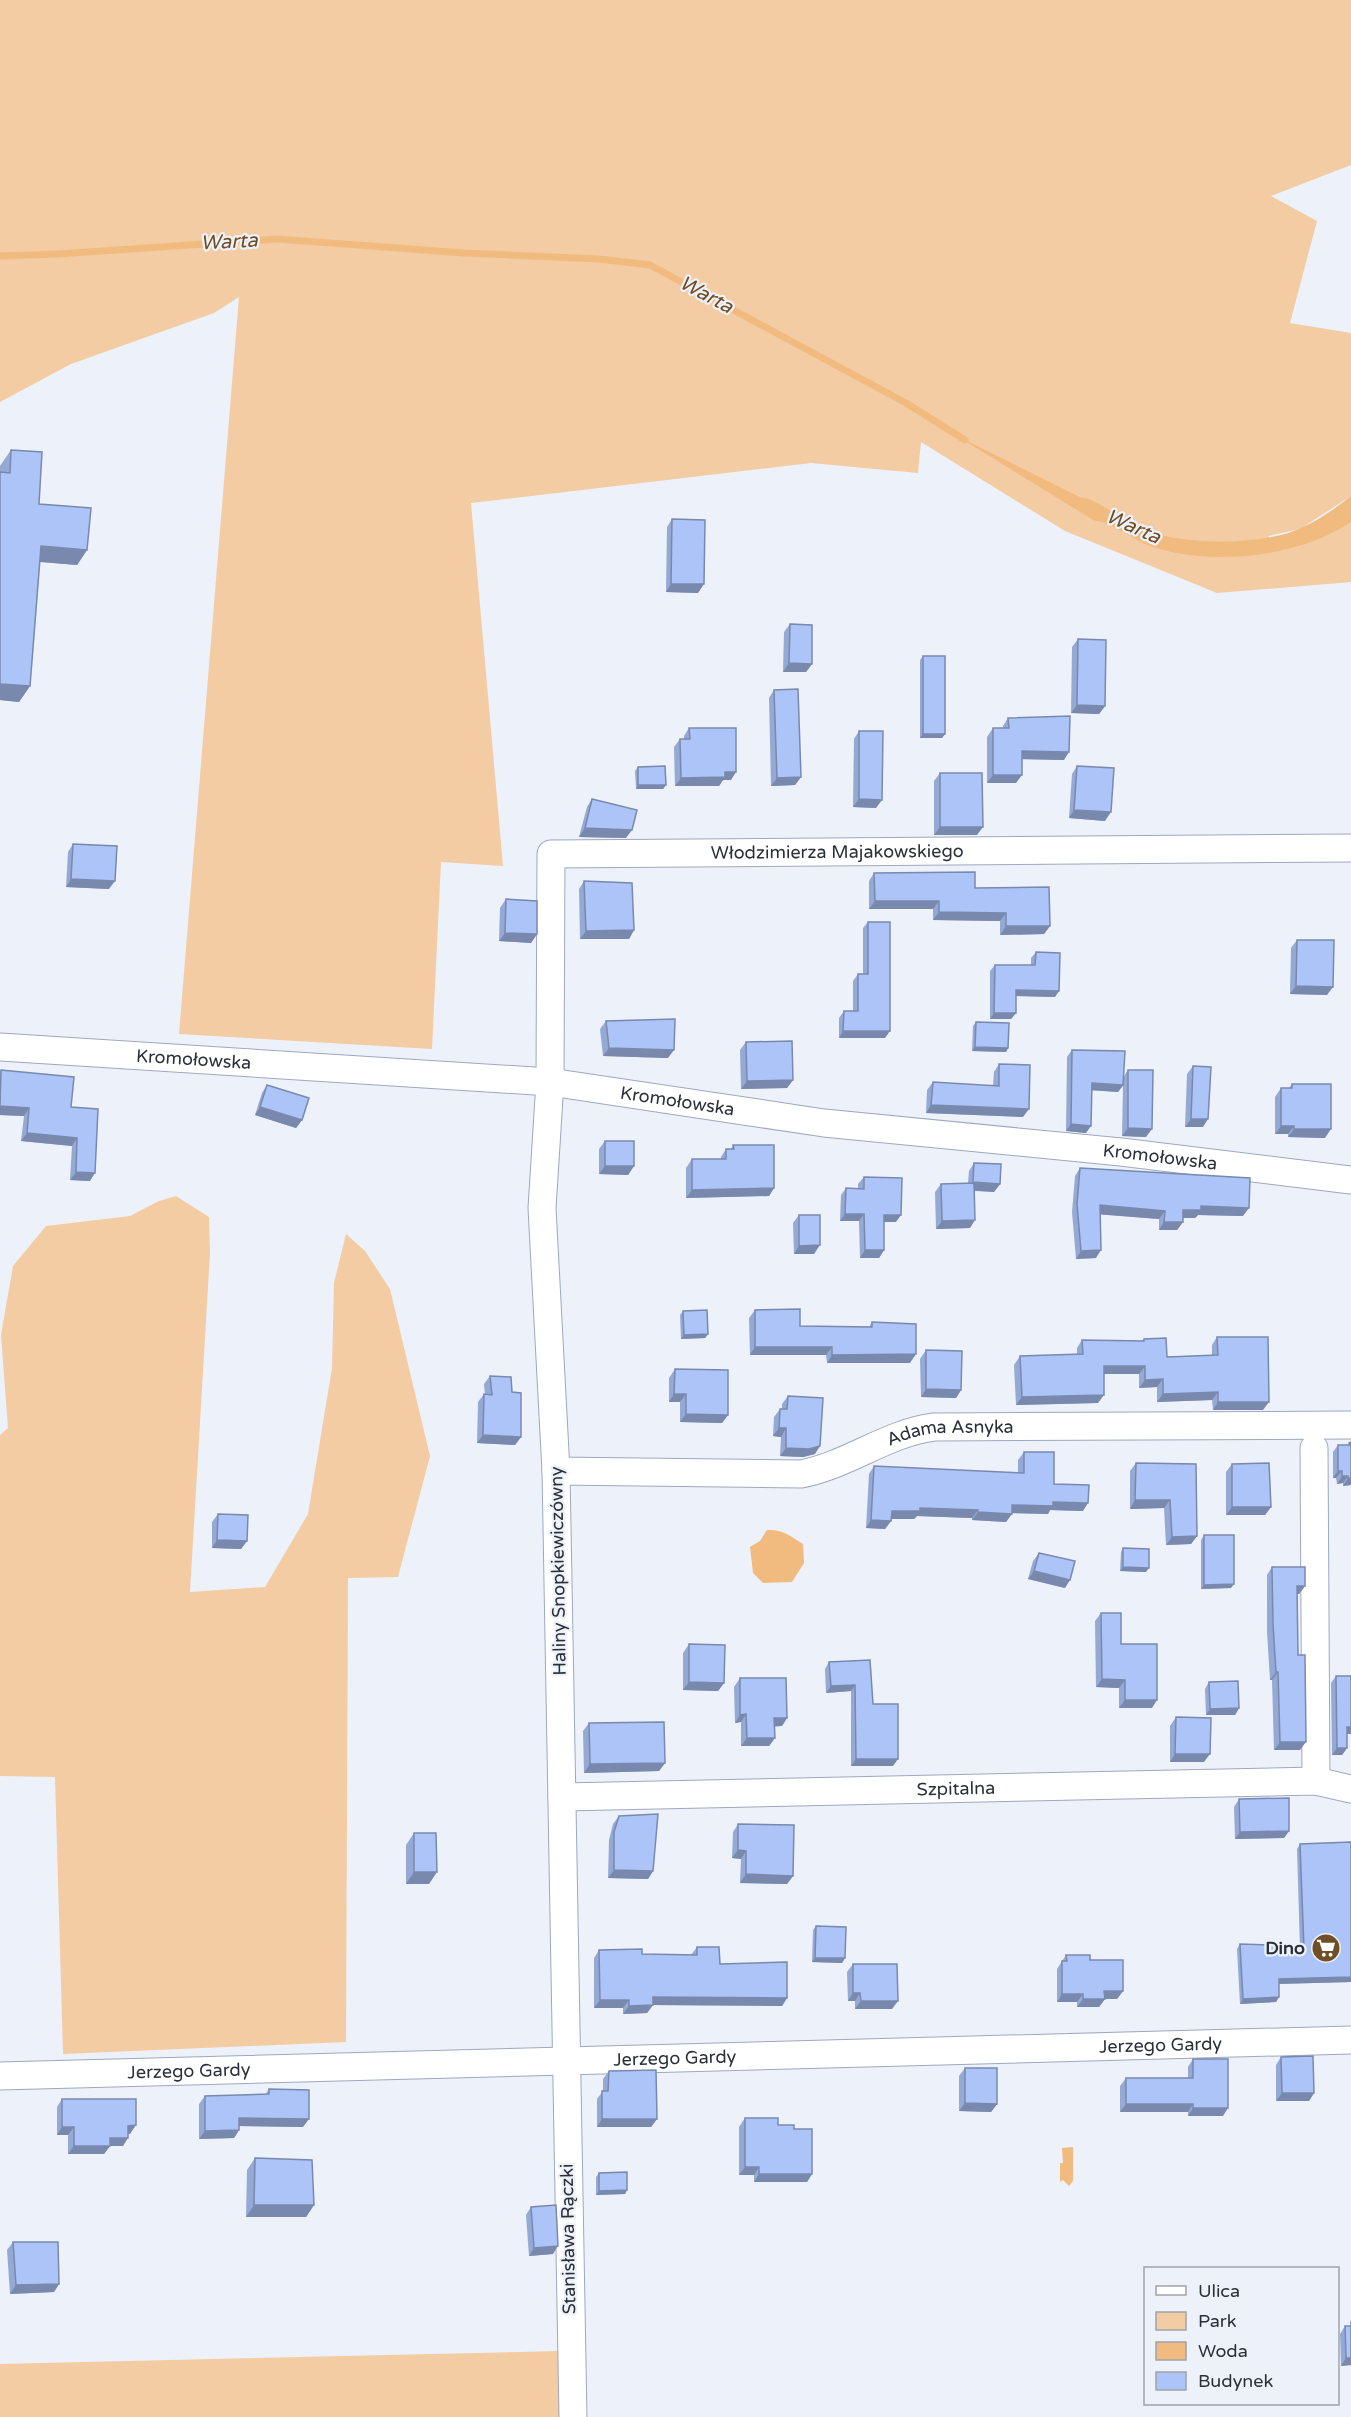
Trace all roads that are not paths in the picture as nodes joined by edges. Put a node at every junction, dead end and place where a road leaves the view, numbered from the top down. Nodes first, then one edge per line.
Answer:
1 (1351, 848) edge
2 (0, 1047) edge
3 (550, 1082) junction
4 (1351, 1180) edge
5 (1351, 1425) edge
6 (1314, 1448) dead end
7 (556, 1471) junction
8 (1316, 1781) junction
9 (1351, 1789) edge
10 (562, 1797) junction
11 (1351, 2040) edge
12 (566, 2061) junction
13 (0, 2076) edge
14 (573, 2417) edge

1 - 3 street, Włodzimierza Majakowskiego
2 - 3 street, Kromołowska
3 - 4 street, Kromołowska
3 - 7 street, Haliny Snopkiewiczówny
5 - 7 street, Adama Asnyka
6 - 8 street
7 - 10 street, Haliny Snopkiewiczówny
8 - 9 street, Szpitalna
8 - 10 street, Szpitalna
10 - 12 street, Haliny Snopkiewiczówny
11 - 12 street, Jerzego Gardy
12 - 13 street, Jerzego Gardy
12 - 14 street, Stanisława Rączki

